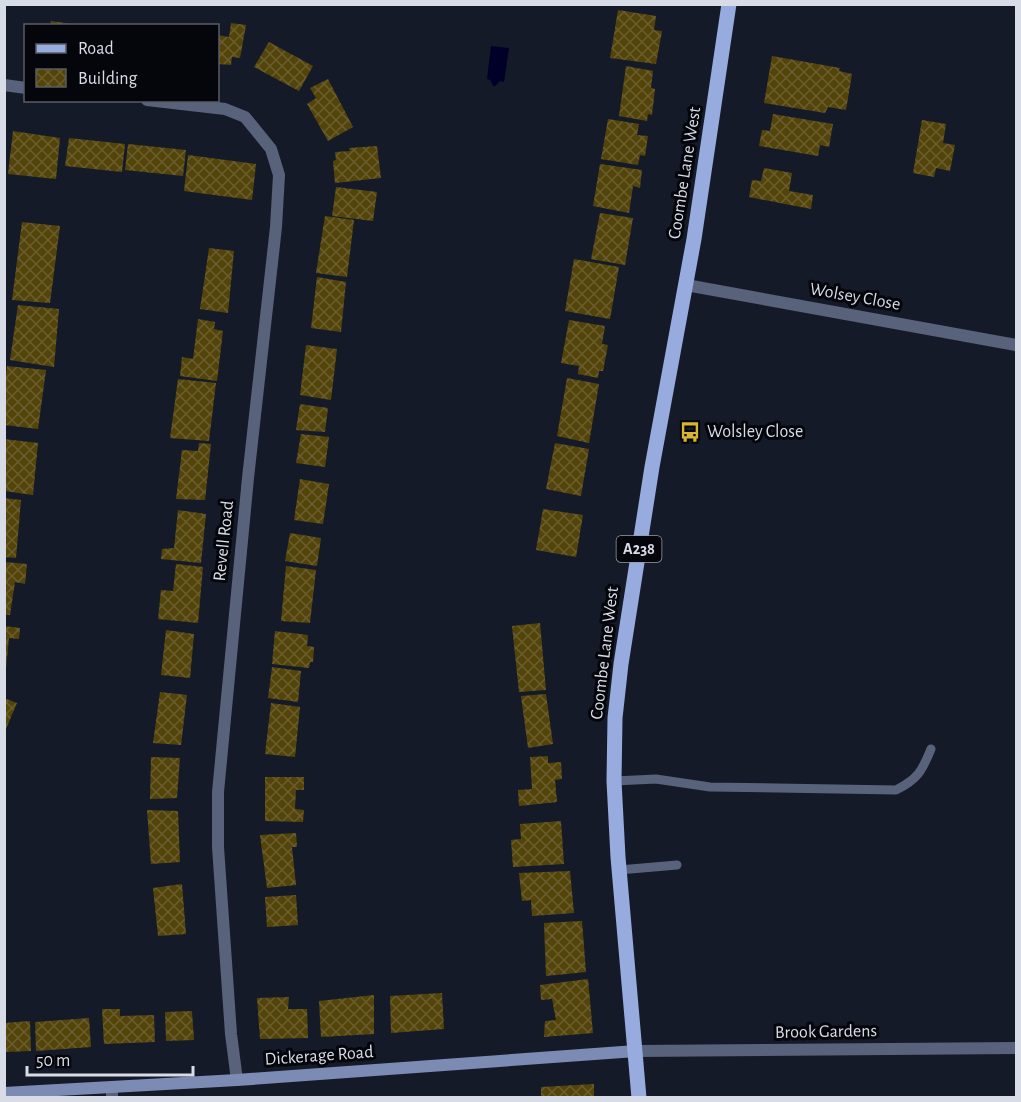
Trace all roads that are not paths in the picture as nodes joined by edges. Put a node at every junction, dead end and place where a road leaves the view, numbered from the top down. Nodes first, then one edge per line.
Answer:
1 (729, 4) edge
2 (4, 85) edge
3 (24, 88) edge
4 (164, 102) edge
5 (686, 285) junction
6 (1017, 345) edge
7 (931, 749) dead end
8 (614, 781) junction
9 (677, 865) dead end
10 (619, 870) junction
11 (1017, 1048) edge
12 (636, 1051) junction
13 (237, 1080) junction
14 (4, 1093) edge
15 (112, 1093) edge
16 (639, 1098) edge

1 - 5 main road, Coombe Lane West / A238
2 - 3 street
4 - 13 street, Revell Road
5 - 6 street, Wolsey Close
5 - 8 main road, Coombe Lane West / A238
7 - 8 lane
8 - 10 main road, Coombe Lane West / A238
9 - 10 lane
10 - 12 main road, Coombe Lane West / A238
11 - 12 street, Brook Gardens
12 - 13 street, Dickerage Road
12 - 16 main road, Coombe Lane West / A238
13 - 15 street, Dickerage Road
14 - 15 street, Dickerage Road

